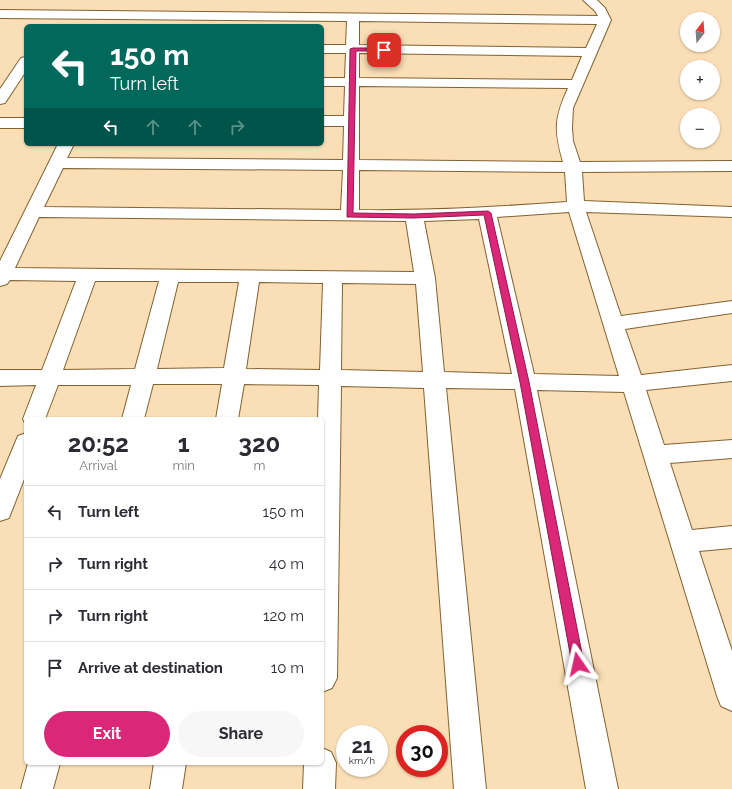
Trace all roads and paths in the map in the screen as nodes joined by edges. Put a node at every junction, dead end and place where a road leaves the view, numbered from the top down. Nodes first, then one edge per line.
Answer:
1 (134, 0) edge
2 (589, 0) edge
3 (0, 14) edge
4 (57, 14) junction
5 (128, 14) junction
6 (353, 16) junction
7 (605, 20) junction
8 (50, 24) edge
9 (124, 24) edge
10 (324, 49) edge
11 (353, 49) junction
12 (591, 52) junction
13 (24, 64) edge
14 (324, 82) edge
15 (352, 82) junction
16 (576, 84) junction
17 (0, 100) edge
18 (324, 121) edge
19 (351, 121) junction
20 (0, 123) edge
21 (24, 123) edge
22 (65, 146) edge
23 (57, 163) junction
24 (351, 165) junction
25 (732, 166) edge
26 (573, 167) junction
27 (576, 206) junction
28 (33, 212) junction
29 (732, 212) edge
30 (488, 213) junction
31 (350, 215) junction
32 (414, 216) junction
33 (88, 275) junction
34 (170, 276) junction
35 (250, 276) junction
36 (2, 277) edge
37 (333, 277) junction
38 (425, 278) junction
39 (732, 307) edge
40 (613, 324) junction
41 (732, 373) edge
42 (234, 376) junction
43 (144, 377) junction
44 (331, 377) junction
45 (0, 378) edge
46 (50, 378) junction
47 (434, 380) junction
48 (525, 382) junction
49 (632, 384) junction
50 (35, 417) edge
51 (134, 417) edge
52 (227, 417) edge
53 (24, 447) edge
54 (732, 449) edge
55 (655, 455) junction
56 (0, 511) edge
57 (732, 537) edge
58 (682, 542) junction
59 (324, 611) edge
60 (727, 663) edge
61 (732, 696) edge
62 (43, 765) edge
63 (170, 765) edge
64 (320, 765) edge
65 (37, 789) edge
66 (166, 789) edge
67 (319, 789) edge
68 (470, 789) edge
69 (602, 789) edge

1 - 5 street
2 - 7 street
3 - 4 street
4 - 5 street
4 - 8 street
5 - 6 street
5 - 9 street
6 - 7 street
6 - 11 street
7 - 12 street
10 - 11 street
11 - 12 street
11 - 15 street
12 - 16 street
13 - 17 street
14 - 15 street
15 - 16 street
15 - 19 street
16 - 26 street
18 - 19 street
19 - 24 street
20 - 21 street
22 - 23 street
23 - 24 street
23 - 28 street
24 - 26 street
24 - 31 street
25 - 26 street
26 - 27 street
27 - 29 street
27 - 30 street
27 - 40 street
28 - 31 street
28 - 36 street
30 - 32 street
30 - 48 street
31 - 32 street
32 - 38 street
33 - 34 street
33 - 36 street
33 - 46 street
34 - 35 street
34 - 43 street
35 - 37 street
35 - 42 street
37 - 38 street
37 - 44 street
38 - 47 street
39 - 40 street
40 - 49 street
41 - 49 street
42 - 43 street
42 - 44 street
42 - 52 street
43 - 46 street
43 - 51 street
44 - 47 street
44 - 59 street
45 - 46 street
46 - 50 street
47 - 48 street
47 - 68 street
48 - 49 street
48 - 69 street
49 - 55 street
53 - 56 street
54 - 55 street
55 - 58 street
57 - 58 street
58 - 60 street
60 - 61 street
62 - 65 street
63 - 66 street
64 - 67 street

